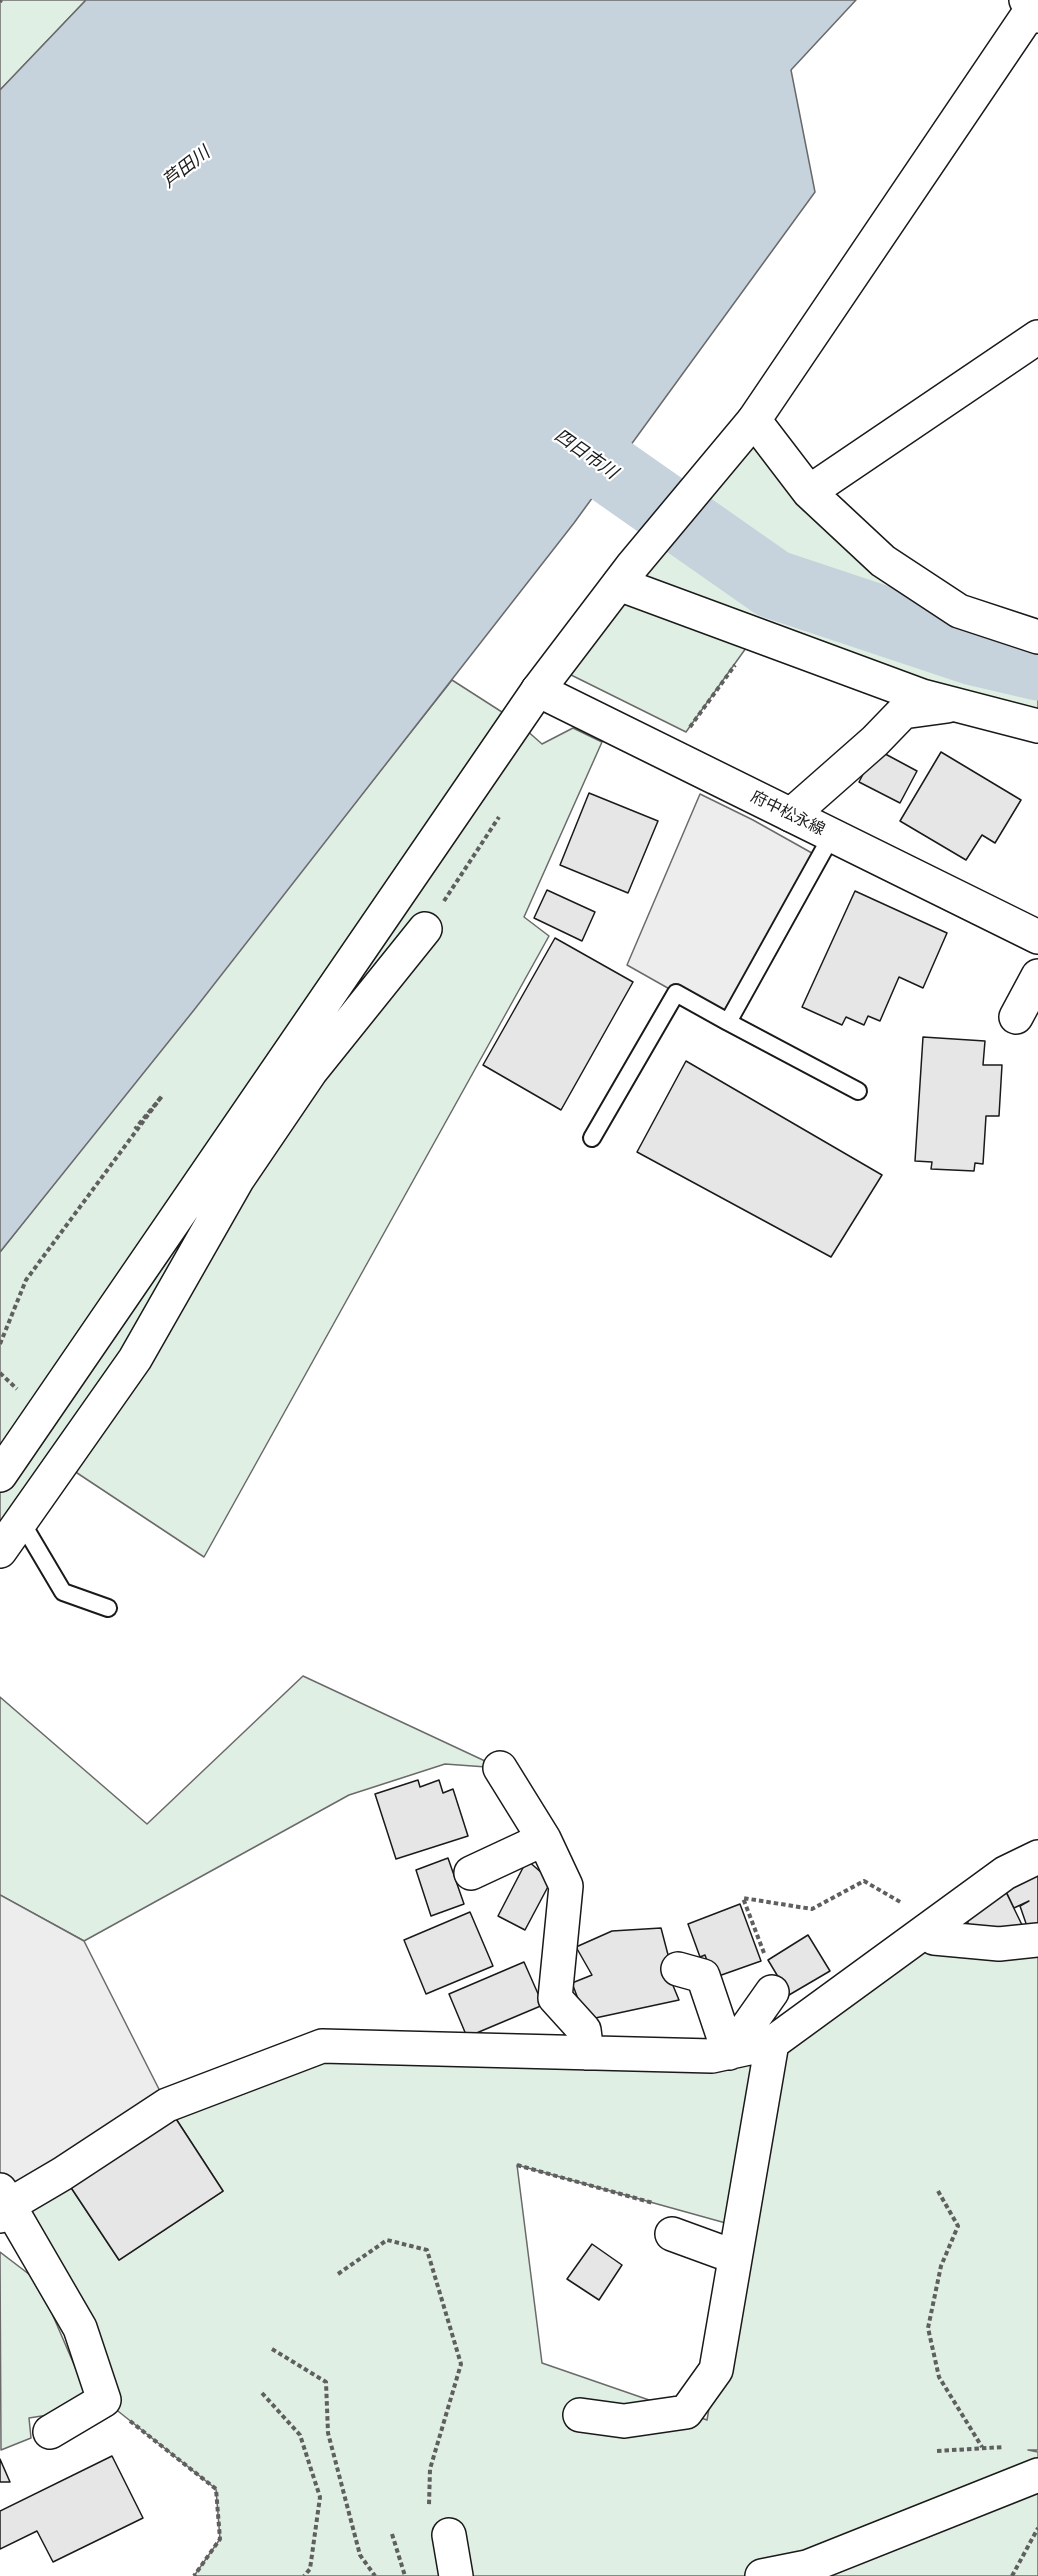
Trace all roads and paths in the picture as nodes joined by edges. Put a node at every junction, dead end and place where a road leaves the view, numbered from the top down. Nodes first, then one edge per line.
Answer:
1 (1033, 6) edge
2 (1038, 337) edge
3 (754, 420) junction
4 (809, 492) junction
5 (626, 574) junction
6 (756, 634) junction
7 (1038, 637) edge
8 (538, 690) junction
9 (957, 705) junction
10 (1038, 726) edge
11 (686, 732) dead end
12 (791, 815) junction
13 (832, 835) junction
14 (425, 929) dead end
15 (1038, 937) edge
16 (1038, 976) edge
17 (1016, 1017) dead end
18 (728, 1022) junction
19 (858, 1091) dead end
20 (135, 1129) dead end
21 (592, 1138) dead end
22 (226, 1172) junction
23 (0, 1344) edge
24 (0, 1475) edge
25 (21, 1521) junction
26 (0, 1551) edge
27 (108, 1608) dead end
28 (500, 1768) dead end
29 (544, 1839) junction
30 (1038, 1857) edge
31 (471, 1873) dead end
32 (931, 1927) junction
33 (1038, 1940) edge
34 (764, 1953) dead end
35 (678, 1969) dead end
36 (772, 1992) dead end
37 (772, 2043) junction
38 (587, 2053) junction
39 (729, 2053) junction
40 (517, 2164) dead end
41 (938, 2191) dead end
42 (4, 2203) edge
43 (667, 2220) joint
44 (735, 2257) junction
45 (338, 2274) dead end
46 (272, 2349) dead end
47 (262, 2393) dead end
48 (104, 2400) junction
49 (580, 2415) dead end
50 (50, 2432) dead end
51 (937, 2451) dead end
52 (1038, 2475) edge
53 (439, 2525) joint
54 (1038, 2528) edge
55 (392, 2534) dead end
56 (194, 2576) edge
57 (304, 2576) edge
58 (375, 2576) edge
59 (405, 2576) edge
60 (456, 2576) edge
61 (762, 2576) edge
62 (1012, 2576) edge

1 - 3 street
2 - 4 street
3 - 4 street
3 - 5 street
4 - 7 street
5 - 6 street
5 - 8 street
6 - 9 street
6 - 11 path
8 - 12 street, 府中松永線
8 - 22 street
9 - 10 street
9 - 12 street
12 - 13 street, 府中松永線
13 - 15 street, 府中松永線
13 - 18 lane
14 - 22 street
16 - 17 street
18 - 19 lane
18 - 21 lane
20 - 23 path
22 - 24 street
22 - 25 street
25 - 26 street
25 - 27 lane
28 - 29 street
29 - 31 street
29 - 38 street
30 - 32 street
32 - 33 street
32 - 34 path
32 - 37 street
35 - 39 street
36 - 39 street
37 - 39 street
37 - 44 street
38 - 39 street
38 - 42 street
40 - 43 path
41 - 51 path
42 - 48 street
43 - 44 street
44 - 49 street
45 - 53 path
46 - 58 path
47 - 57 path
48 - 50 street
48 - 56 path
52 - 61 street
53 - 60 street
54 - 62 path
55 - 59 path

